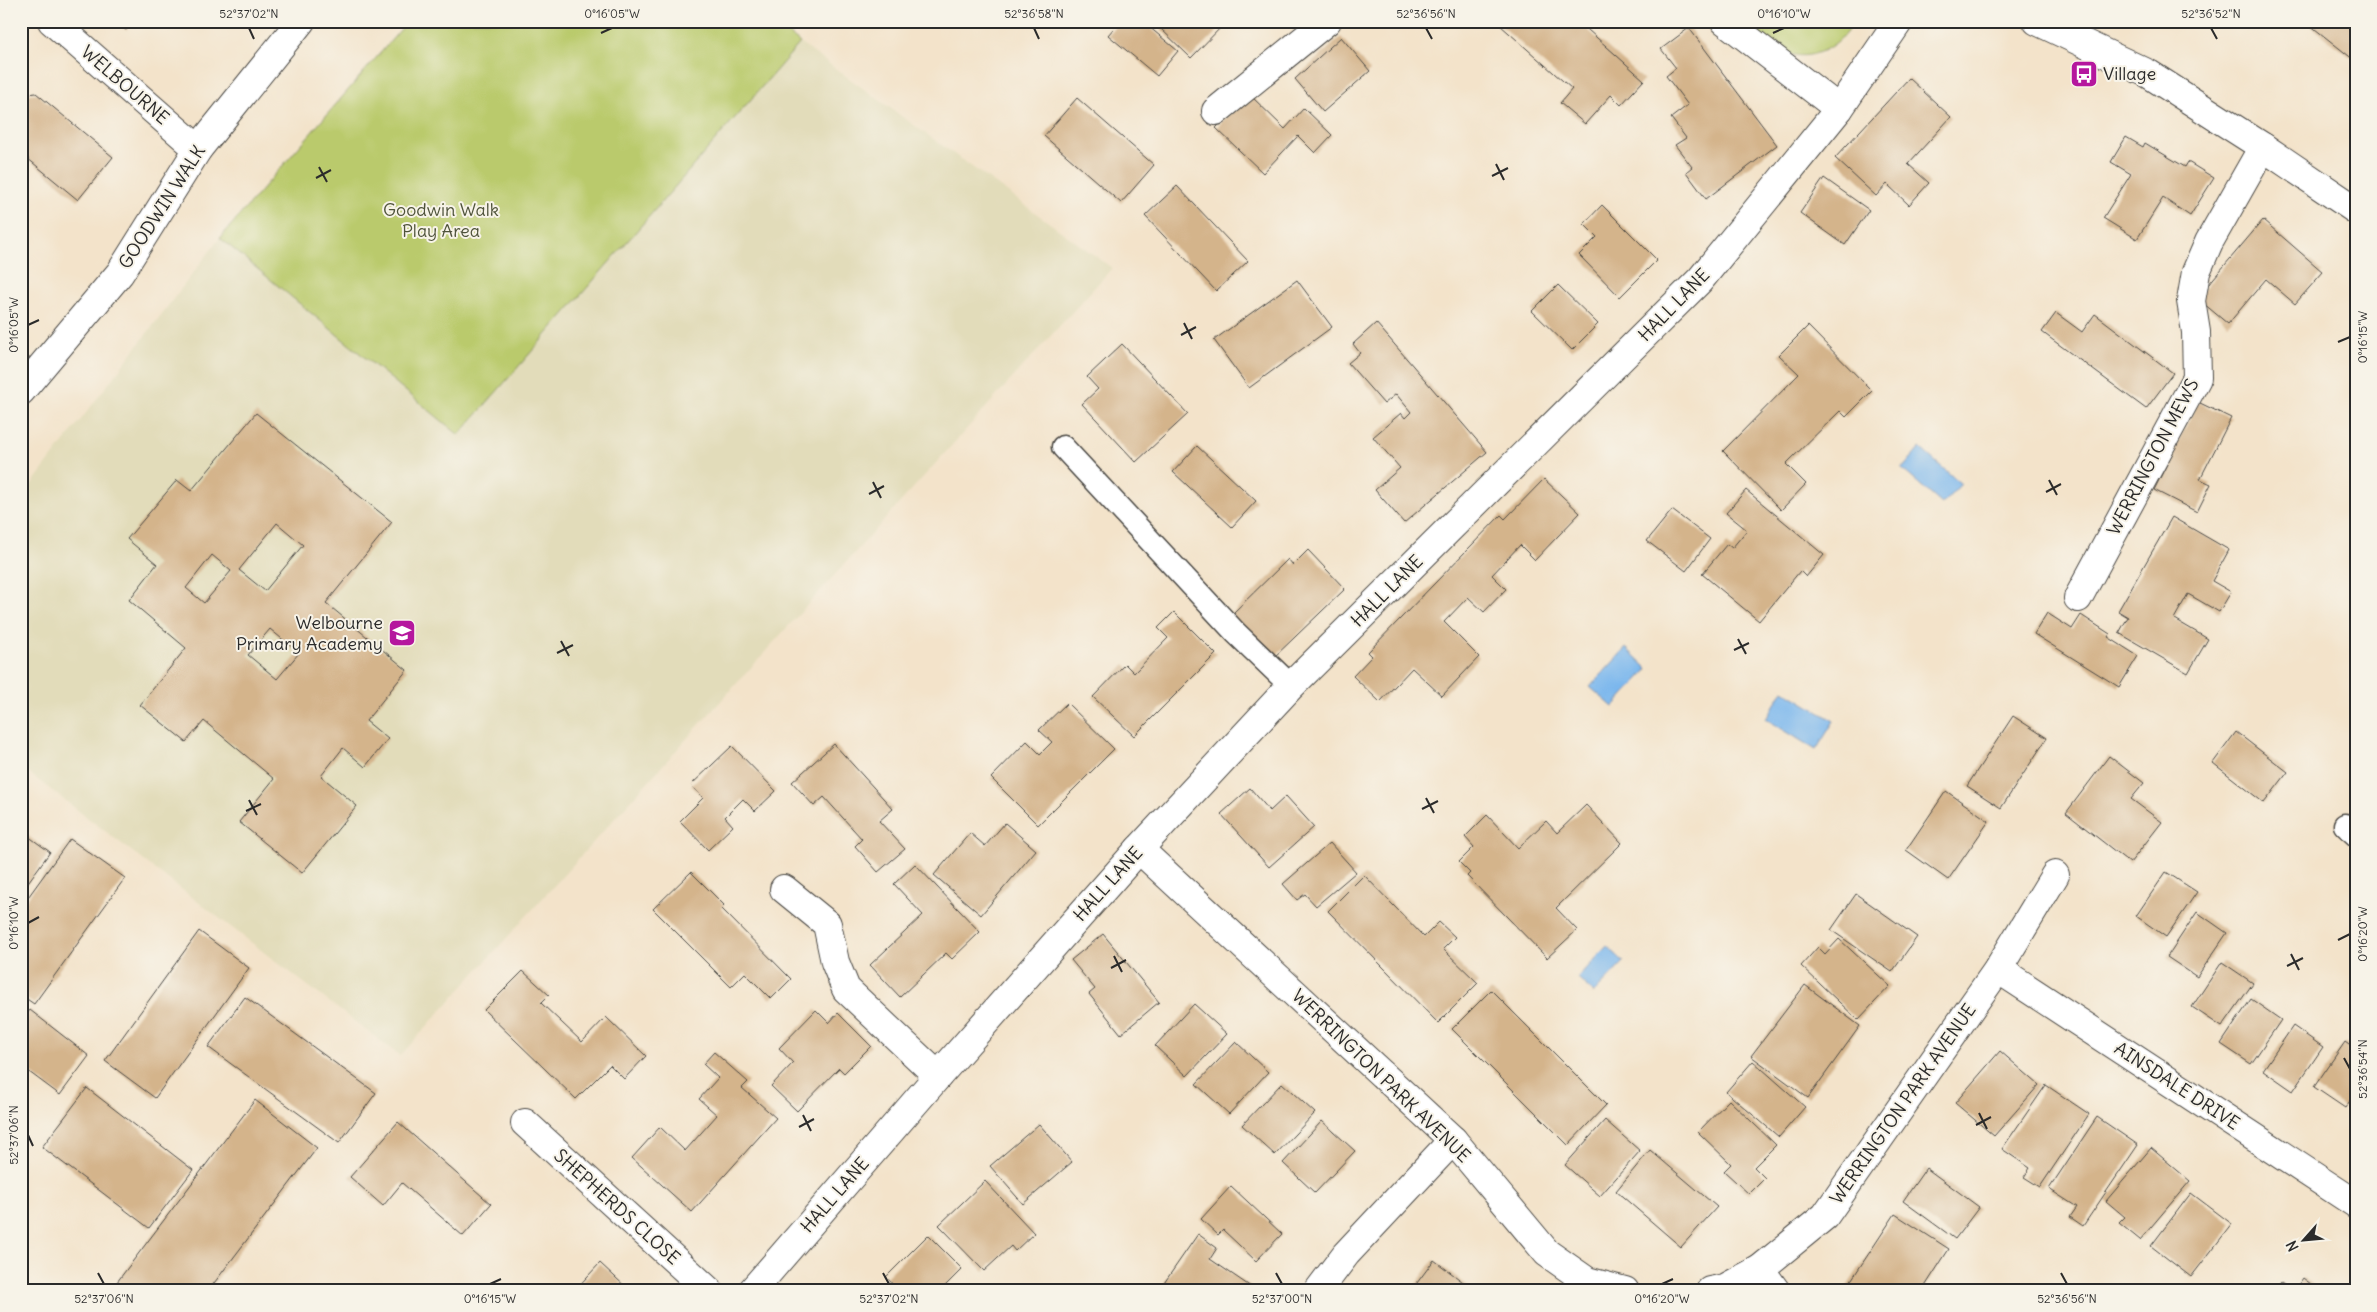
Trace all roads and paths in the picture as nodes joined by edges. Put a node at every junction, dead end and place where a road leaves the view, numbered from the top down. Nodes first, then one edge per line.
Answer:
1 (52, 21) edge
2 (301, 21) edge
3 (1327, 21) edge
4 (1725, 21) edge
5 (1899, 21) edge
6 (2037, 21) edge
7 (1296, 31) edge
8 (1839, 109) junction
9 (1216, 111) dead end
10 (2264, 147) junction
11 (198, 149) junction
12 (2356, 210) edge
13 (21, 391) edge
14 (1063, 447) dead end
15 (2078, 598) dead end
16 (1291, 686) junction
17 (1139, 849) junction
18 (2055, 875) dead end
19 (784, 889) dead end
20 (1998, 969) junction
21 (938, 1076) junction
22 (525, 1123) dead end
23 (1453, 1140) junction
24 (2356, 1204) edge
25 (1760, 1269) junction
26 (709, 1291) edge
27 (752, 1291) edge
28 (1318, 1291) edge
29 (1625, 1291) edge
30 (1710, 1291) edge
31 (1776, 1291) edge

1 - 11 street, WELBOURNE
2 - 11 street, GOODWIN WALK
3 - 7 street
4 - 8 street
5 - 8 street, HALL LANE
6 - 10 street
7 - 9 street
8 - 16 street, HALL LANE
10 - 12 street
10 - 15 street, WERRINGTON MEWS
11 - 13 street, GOODWIN WALK
14 - 16 lane
16 - 17 street, HALL LANE
17 - 21 street, HALL LANE
17 - 23 street, WERRINGTON PARK AVENUE
18 - 20 street, WERRINGTON PARK AVENUE
19 - 21 street
20 - 24 street, AINSDALE DRIVE
20 - 25 street, WERRINGTON PARK AVENUE
21 - 27 street, HALL LANE
22 - 26 street, SHEPHERDS CLOSE
23 - 28 street
23 - 29 street, WERRINGTON PARK AVENUE
25 - 30 street, WERRINGTON PARK AVENUE
25 - 31 street

